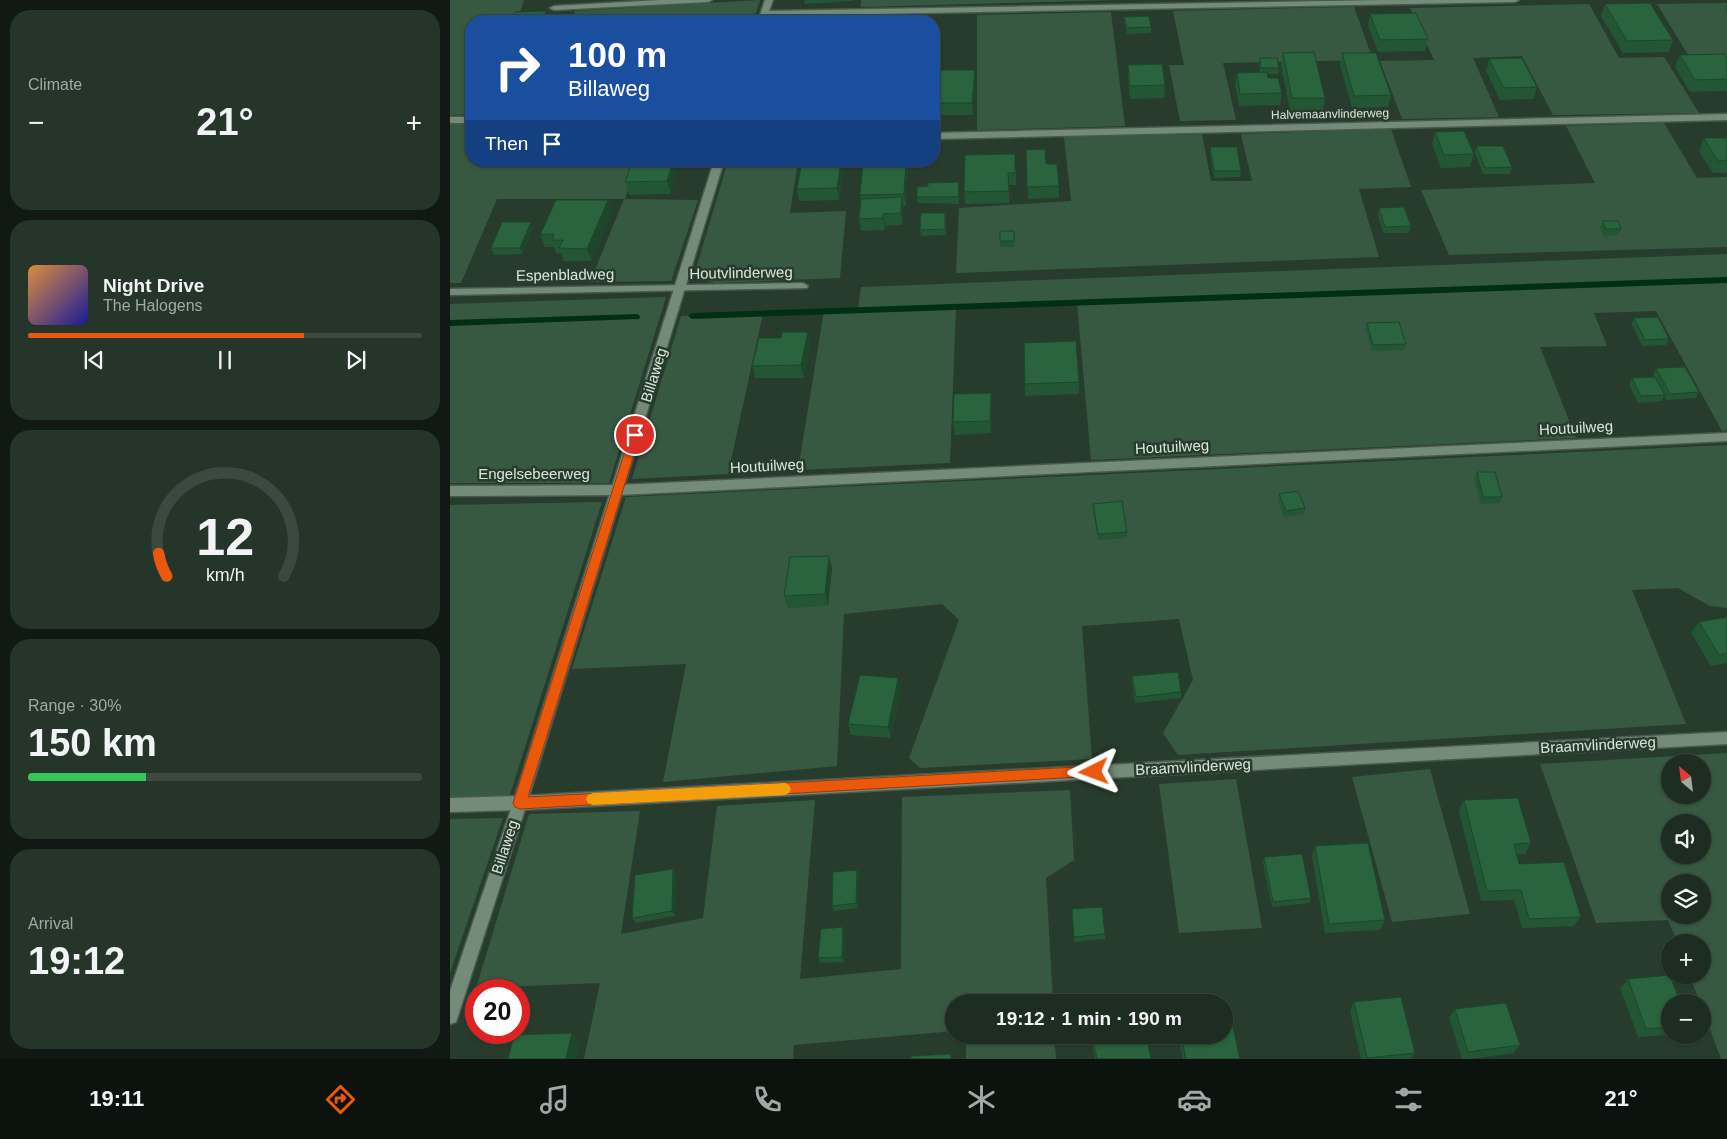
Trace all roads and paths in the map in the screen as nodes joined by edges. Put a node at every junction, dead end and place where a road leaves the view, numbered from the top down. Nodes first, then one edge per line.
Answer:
1 (708, 0) edge
2 (770, 0) edge
3 (1515, 0) edge
4 (554, 8) dead end
5 (765, 15) edge
6 (889, 15) edge
7 (1727, 117) edge
8 (450, 120) edge
9 (465, 120) edge
10 (940, 136) edge
11 (717, 167) edge
12 (803, 286) dead end
13 (680, 289) junction
14 (450, 292) edge
15 (1727, 437) edge
16 (618, 490) junction
17 (450, 491) edge
18 (1727, 738) edge
19 (520, 803) junction
20 (450, 804) edge
21 (450, 1016) edge

1 - 4 street
2 - 5 street
3 - 6 street
7 - 10 street, Halvemaanvlinderweg
8 - 9 street
11 - 13 street, Billaweg
12 - 13 street, Houtvlinderweg
13 - 14 street, Espenbladweg
13 - 16 street, Billaweg
15 - 16 street, Houtuilweg
16 - 17 street, Engelsebeerweg
16 - 19 street, Billaweg
18 - 19 street, Braamvlinderweg
19 - 20 street, Braamvlinderweg
19 - 21 street, Billaweg

